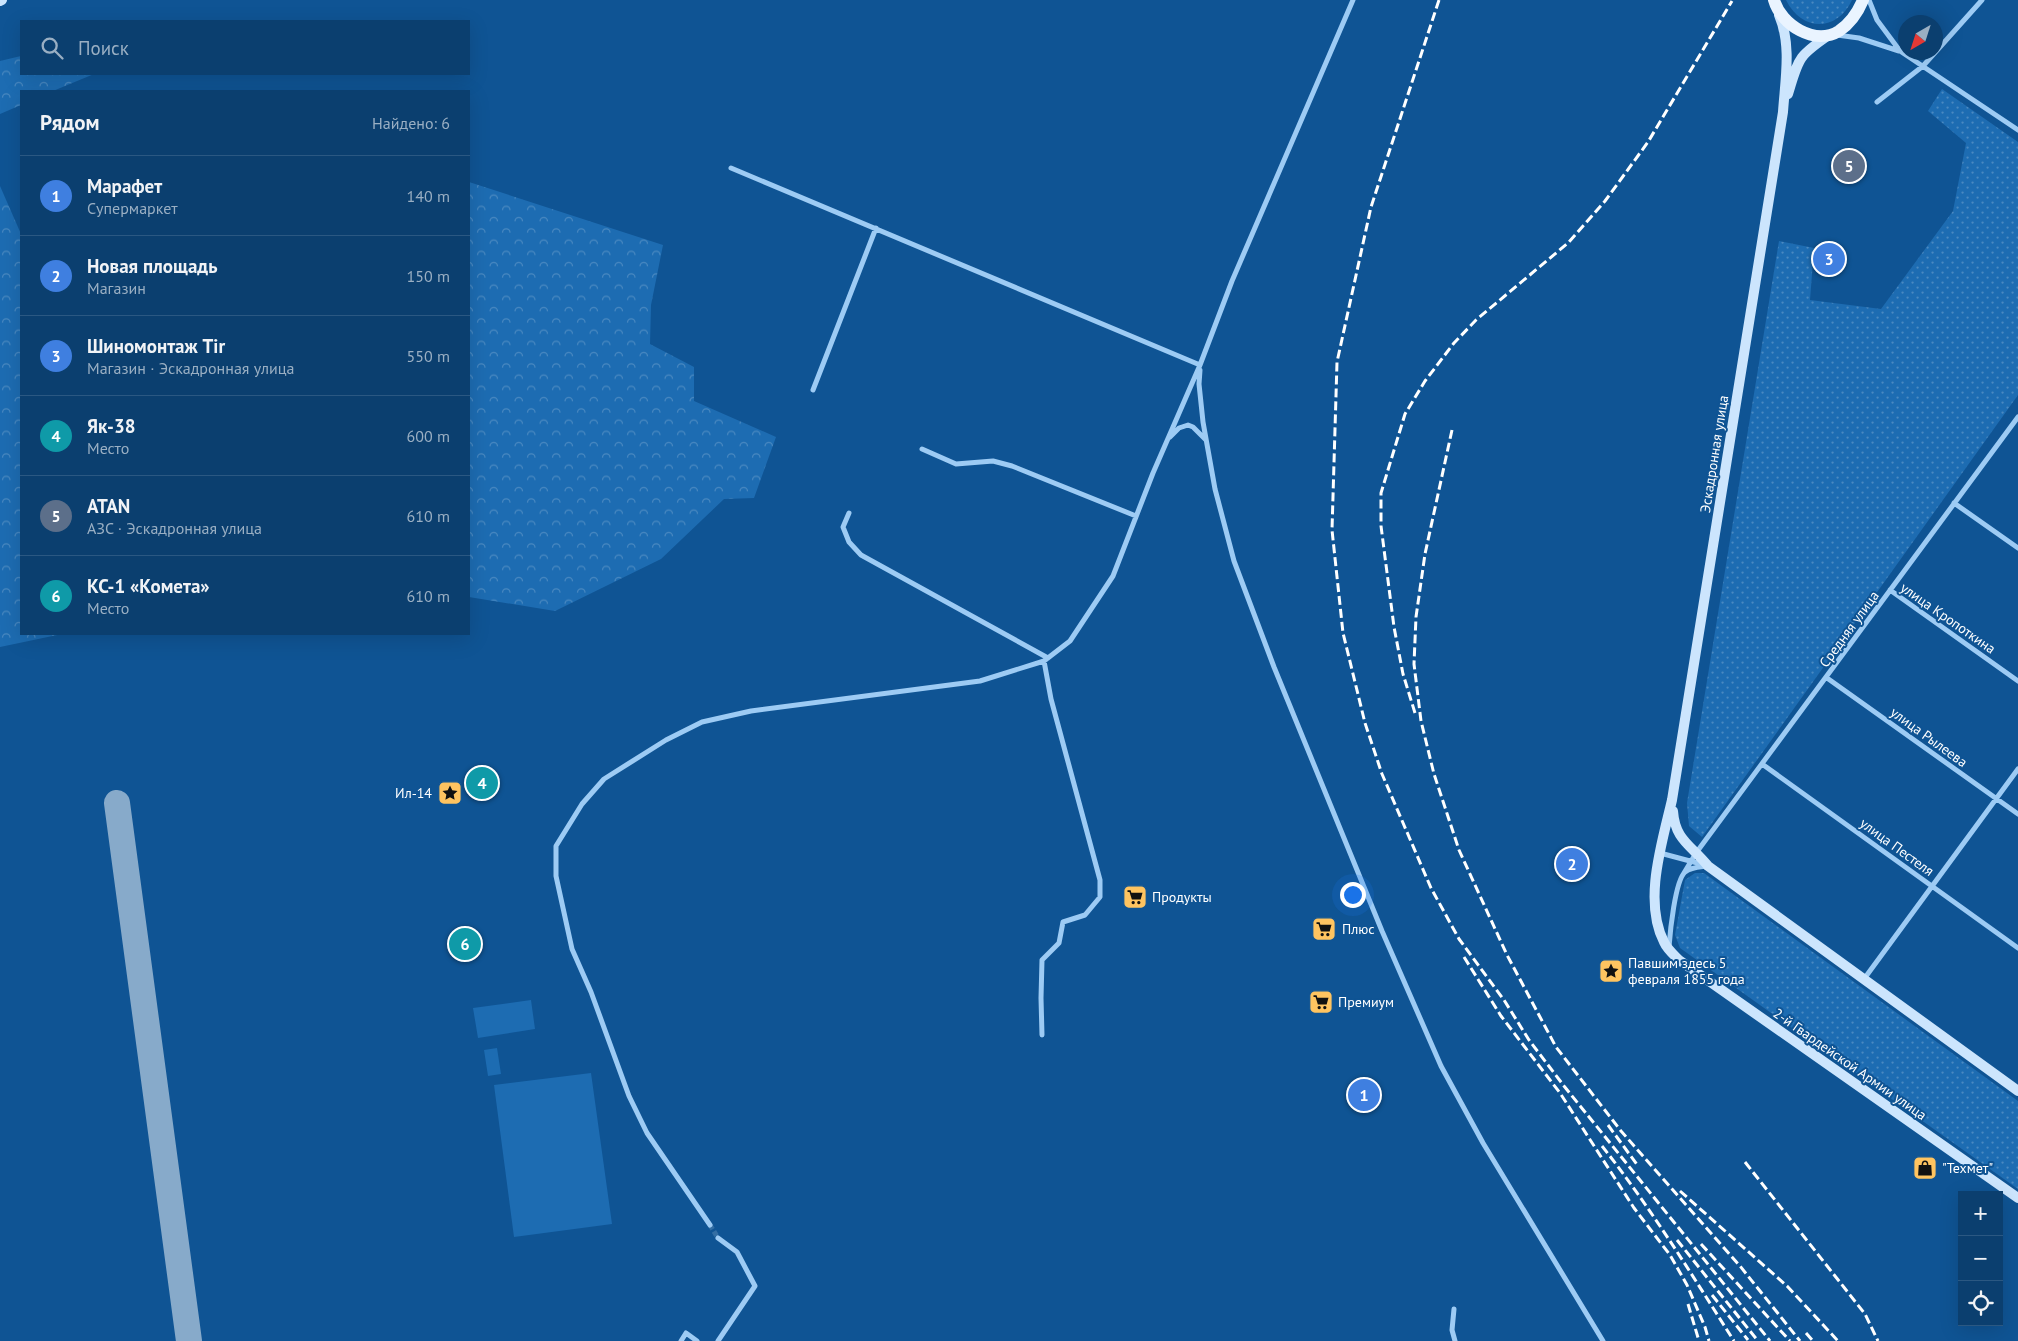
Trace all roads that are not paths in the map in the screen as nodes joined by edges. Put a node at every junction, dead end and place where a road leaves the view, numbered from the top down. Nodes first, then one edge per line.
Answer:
1 (1353, 0) edge
2 (1863, 0) edge
3 (1869, 0) edge
4 (1982, 0) edge
5 (1773, 2) edge
6 (1830, 34) junction
7 (1898, 48) edge
8 (1898, 50) edge
9 (1914, 60) edge
10 (1923, 66) junction
11 (1877, 102) dead end
12 (1783, 112) junction
13 (2018, 130) edge
14 (731, 168) dead end
15 (876, 228) junction
16 (1200, 365) junction
17 (813, 390) dead end
18 (2018, 417) edge
19 (1168, 440) junction
20 (1206, 440) junction
21 (922, 449) dead end
22 (1954, 503) junction
23 (849, 513) dead end
24 (1136, 516) junction
25 (2018, 548) edge
26 (1890, 590) junction
27 (1046, 659) junction
28 (1827, 678) junction
29 (2018, 681) edge
30 (1762, 764) junction
31 (2018, 769) edge
32 (1996, 799) junction
33 (1672, 800) junction
34 (2018, 814) edge
35 (1660, 853) junction
36 (1694, 857) junction
37 (1708, 866) junction
38 (1684, 872) junction
39 (1932, 886) junction
40 (2018, 948) edge
41 (1668, 949) junction
42 (1864, 979) junction
43 (1042, 1035) dead end
44 (2018, 1091) edge
45 (2018, 1198) edge
46 (710, 1225) tunnel mouth
47 (718, 1238) tunnel mouth
48 (1454, 1309) dead end
49 (681, 1341) edge
50 (697, 1341) edge
51 (718, 1341) edge
52 (1455, 1341) edge
53 (1603, 1341) edge

1 - 16 street
2 - 6 main road
3 - 7 street
4 - 10 street
5 - 6 main road
5 - 12 main road
6 - 8 street
6 - 12 main road
9 - 10 street
10 - 11 street
10 - 13 street
12 - 33 main road, Эскадронная улица
14 - 15 street
15 - 16 street
15 - 17 street
16 - 19 street
16 - 20 street
18 - 22 street, Средняя улица
19 - 20 street
19 - 24 street
20 - 53 street
21 - 24 street
22 - 25 street
22 - 26 street, Средняя улица
23 - 27 street
24 - 27 street
26 - 28 street, Средняя улица
26 - 29 street, улица Кропоткина
27 - 43 street
27 - 46 street
28 - 30 street, Средняя улица
28 - 32 street, улица Рылеева
30 - 36 street, Средняя улица
30 - 39 street, улица Пестеля
31 - 32 street
32 - 34 street, улица Рылеева
32 - 39 street
33 - 35 main road
33 - 36 main road
35 - 36 street
35 - 41 main road
36 - 37 main road
36 - 38 street, Средняя улица
37 - 38 street
37 - 42 main road
38 - 41 street, Средняя улица
39 - 40 street, улица Пестеля
39 - 42 street
41 - 45 main road, 2-й Гвардейской Армии улица
42 - 44 main road
47 - 51 street
48 - 52 street
49 - 50 street

